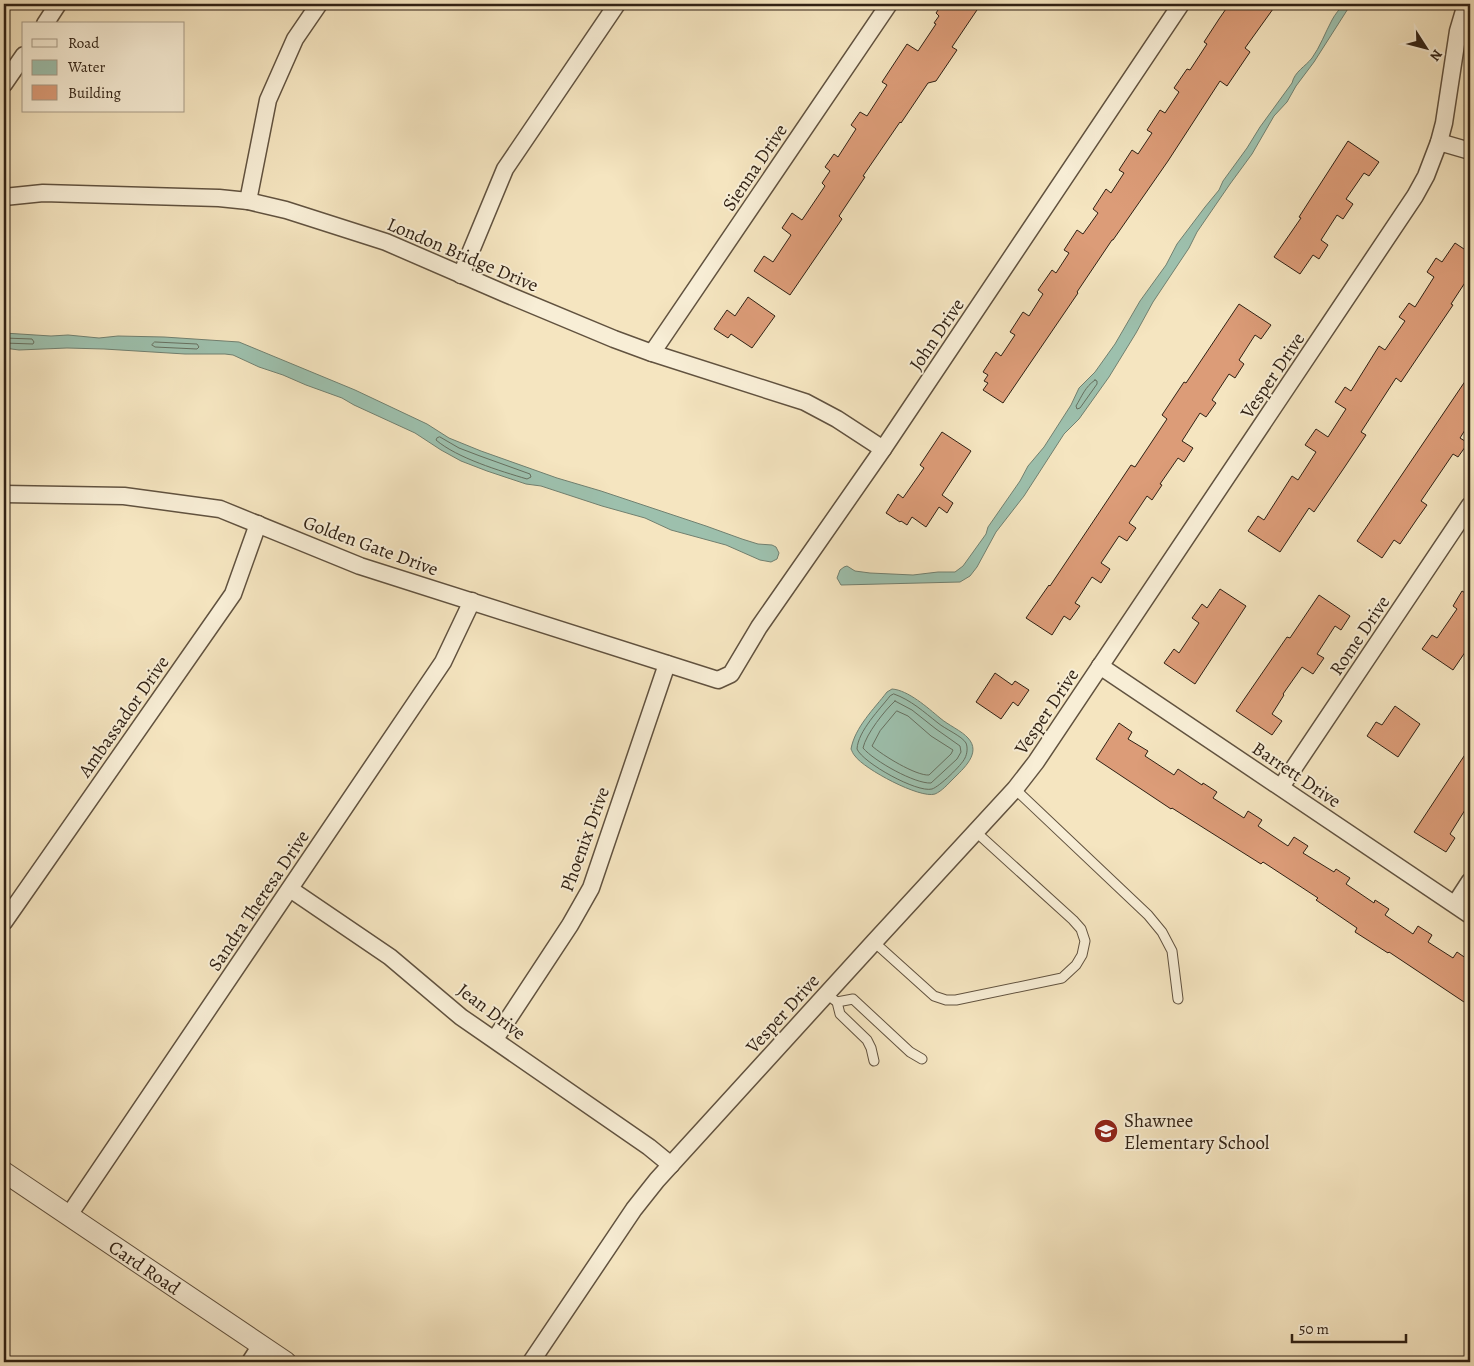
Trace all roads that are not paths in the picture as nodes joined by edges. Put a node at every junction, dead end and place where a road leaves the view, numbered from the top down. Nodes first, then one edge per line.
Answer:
1 (58, 4) edge
2 (319, 4) edge
3 (617, 4) edge
4 (889, 4) edge
5 (1180, 4) edge
6 (1466, 4) edge
7 (45, 22) edge
8 (22, 58) edge
9 (4, 84) edge
10 (1439, 142) junction
11 (1470, 151) edge
12 (4, 197) edge
13 (248, 201) junction
14 (461, 275) junction
15 (652, 353) junction
16 (883, 449) junction
17 (4, 494) edge
18 (1470, 505) edge
19 (258, 524) junction
20 (472, 602) junction
21 (667, 664) junction
22 (1100, 666) junction
23 (718, 680) joint
24 (1281, 787) junction
25 (1015, 789) junction
26 (976, 832) junction
27 (1470, 881) edge
28 (290, 889) junction
29 (1455, 904) junction
30 (1470, 915) edge
31 (4, 922) edge
32 (874, 942) junction
33 (833, 998) junction
34 (1178, 999) dead end
35 (495, 1039) junction
36 (922, 1059) dead end
37 (874, 1061) dead end
38 (670, 1165) junction
39 (4, 1172) edge
40 (69, 1215) junction
41 (261, 1346) junction
42 (281, 1361) edge
43 (250, 1362) edge
44 (531, 1362) edge

1 - 7 street
2 - 13 street
3 - 14 street
4 - 15 street, Sienna Drive
5 - 16 street, John Drive
6 - 10 street, Vesper Drive
8 - 9 street
10 - 11 street
10 - 22 street, Vesper Drive
12 - 13 street, London Bridge Drive
13 - 14 street, London Bridge Drive
14 - 15 street, London Bridge Drive
15 - 16 street, London Bridge Drive
16 - 23 street, John Drive
17 - 19 street, Golden Gate Drive
18 - 24 street, Rome Drive
19 - 20 street, Golden Gate Drive
19 - 31 street, Ambassador Drive
20 - 21 street, Golden Gate Drive
20 - 28 street, Sandra Theresa Drive
21 - 23 street, Golden Gate Drive
21 - 35 street, Phoenix Drive
22 - 24 street, Barrett Drive
22 - 25 street, Vesper Drive
24 - 29 street, Barrett Drive
25 - 26 street, Vesper Drive
25 - 34 lane
26 - 32 street, Vesper Drive
26 - 32 lane
27 - 29 street
28 - 35 street, Jean Drive
28 - 40 street, Sandra Theresa Drive
29 - 30 street, Barrett Drive
32 - 33 street, Vesper Drive
33 - 36 lane
33 - 37 lane
33 - 38 street, Vesper Drive
35 - 38 street, Jean Drive
38 - 44 street, Vesper Drive
39 - 40 street, Card Road
40 - 41 street, Card Road
41 - 42 street, Card Road
41 - 43 street

